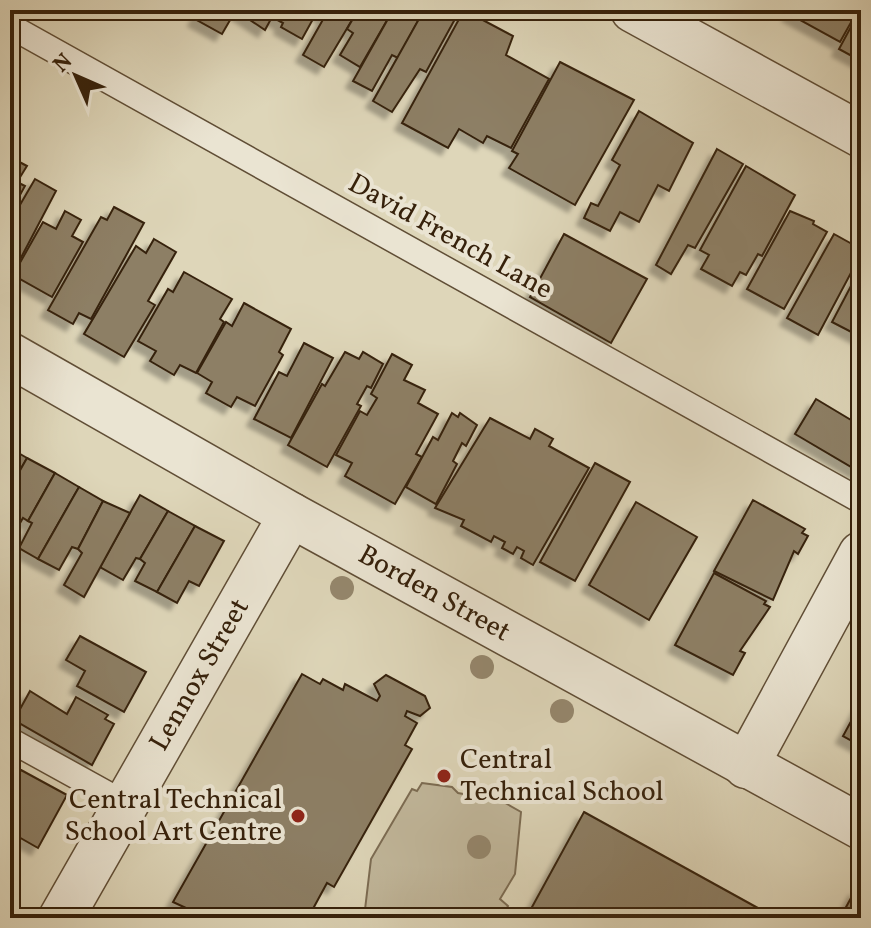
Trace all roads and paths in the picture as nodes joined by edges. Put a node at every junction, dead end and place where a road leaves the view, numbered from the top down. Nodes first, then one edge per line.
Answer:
1 (633, 10) edge
2 (10, 26) edge
3 (861, 135) edge
4 (10, 355) edge
5 (861, 501) edge
6 (291, 515) junction
7 (861, 554) edge
8 (10, 740) edge
9 (746, 766) junction
10 (126, 804) junction
11 (861, 827) edge
12 (61, 918) edge

1 - 3 street
2 - 5 lane, David French Lane
4 - 6 street, Borden Street
6 - 9 street, Borden Street
6 - 10 street, Lennox Street
7 - 9 street
8 - 10 lane
9 - 11 street, Borden Street
10 - 12 street, Lennox Street

